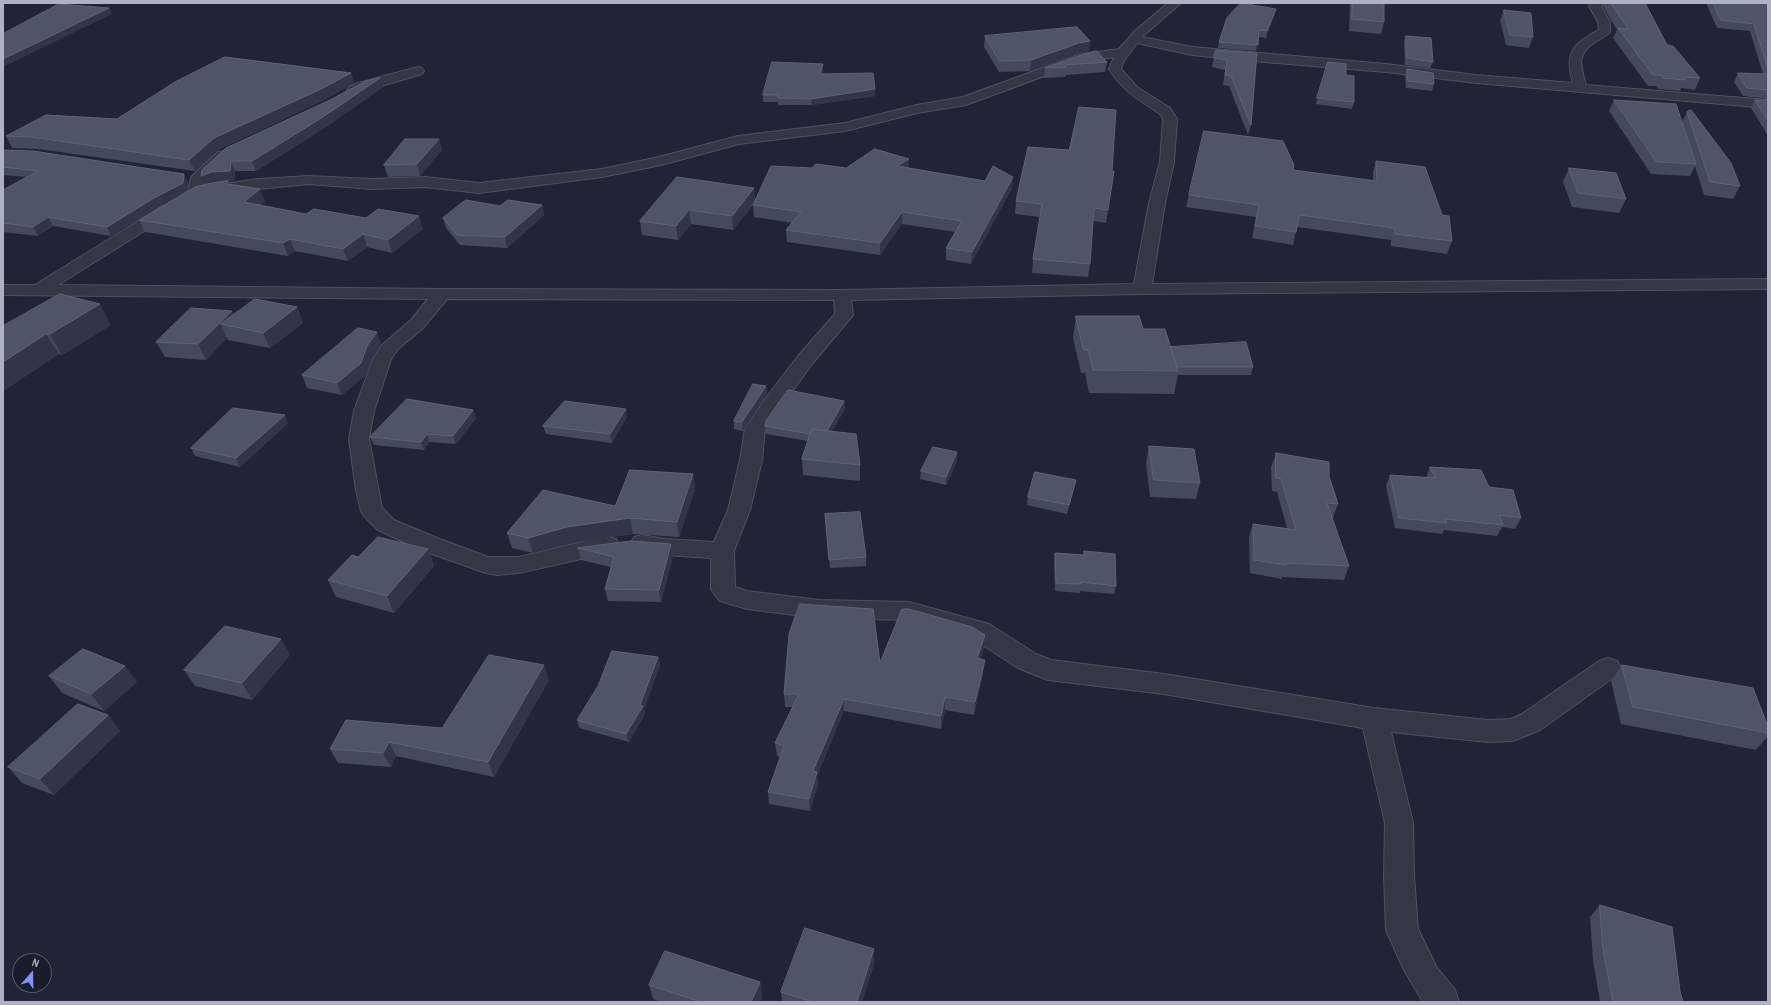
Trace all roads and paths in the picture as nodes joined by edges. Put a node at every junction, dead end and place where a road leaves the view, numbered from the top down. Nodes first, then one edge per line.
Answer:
1 (1175, 3) edge
2 (1598, 3) edge
3 (1134, 39) junction
4 (1120, 58) junction
5 (418, 71) dead end
6 (1581, 88) junction
7 (345, 95) edge
8 (1768, 104) edge
9 (235, 149) edge
10 (182, 176) edge
11 (198, 178) junction
12 (185, 201) junction
13 (1768, 284) edge
14 (1142, 289) junction
15 (3, 290) edge
16 (39, 290) junction
17 (442, 294) junction
18 (842, 295) junction
19 (722, 551) junction
20 (1608, 668) dead end
21 (1374, 719) junction
22 (1443, 1002) edge

1 - 3 street
2 - 6 street
3 - 4 street
3 - 6 street
4 - 12 street
4 - 14 street
5 - 7 street
6 - 8 street
9 - 11 street
10 - 11 street
11 - 12 street
12 - 16 street
13 - 14 street
14 - 18 street
15 - 16 street
16 - 17 street
17 - 18 street
17 - 19 street
18 - 19 street
19 - 21 street
20 - 21 street
21 - 22 street

